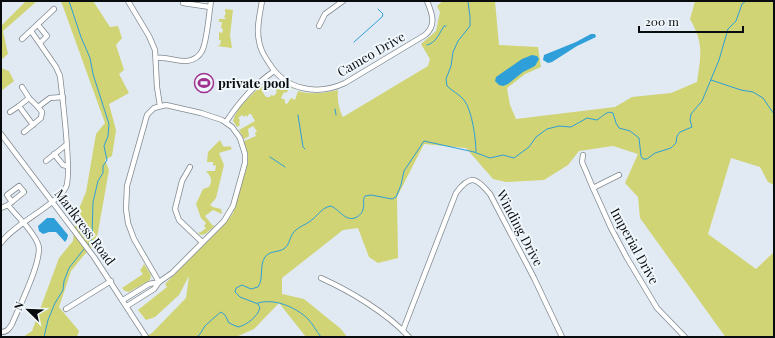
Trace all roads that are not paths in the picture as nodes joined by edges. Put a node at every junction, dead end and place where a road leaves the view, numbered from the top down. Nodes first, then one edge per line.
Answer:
1 (128, 1) edge
2 (211, 1) edge
3 (262, 1) edge
4 (343, 1) edge
5 (426, 1) edge
6 (183, 3) dead end
7 (210, 7) junction
8 (54, 9) dead end
9 (38, 24) junction
10 (318, 26) dead end
11 (31, 31) junction
12 (22, 39) dead end
13 (40, 43) junction
14 (156, 58) junction
15 (274, 71) junction
16 (22, 87) dead end
17 (63, 97) junction
18 (29, 98) junction
19 (19, 106) junction
20 (160, 106) junction
21 (38, 107) junction
22 (10, 112) dead end
23 (226, 122) junction
24 (32, 125) junction
25 (24, 132) dead end
26 (1, 134) edge
27 (66, 145) junction
28 (54, 154) junction
29 (583, 156) dead end
30 (46, 161) dead end
31 (67, 166) junction
32 (190, 167) dead end
33 (619, 175) dead end
34 (593, 188) junction
35 (52, 202) junction
36 (1, 208) edge
37 (24, 223) junction
38 (202, 242) junction
39 (1, 243) edge
40 (321, 278) dead end
41 (111, 281) junction
42 (159, 282) junction
43 (123, 300) junction
44 (127, 306) junction
45 (66, 309) dead end
46 (403, 330) junction
47 (1, 332) edge
48 (146, 337) edge
49 (409, 337) edge
50 (562, 337) edge
51 (685, 337) edge

1 - 14 street
2 - 7 street
3 - 15 street, Cameo Drive
4 - 10 street
5 - 15 street, Cameo Drive
6 - 7 street
7 - 14 street
8 - 9 street
9 - 11 street
9 - 13 street
11 - 12 street
11 - 13 street
13 - 17 street
14 - 20 street
15 - 23 street
16 - 18 street
17 - 21 street
17 - 27 street
18 - 19 street
18 - 21 street
19 - 22 street
19 - 24 street
20 - 23 street
20 - 42 street
21 - 24 street
23 - 38 street
24 - 25 street
26 - 35 street, Marlkress Road
27 - 28 street
27 - 31 street
28 - 30 street
28 - 31 street
29 - 34 street, Imperial Drive
31 - 35 street
32 - 38 street
33 - 34 street
34 - 51 street, Imperial Drive
35 - 37 street
35 - 41 street, Marlkress Road
36 - 37 street
37 - 39 street
37 - 47 street
38 - 42 street
40 - 46 street
41 - 43 street, Marlkress Road
41 - 45 street
42 - 43 street
42 - 44 street
43 - 44 street, Marlkress Road
44 - 48 street, Marlkress Road
46 - 49 street
46 - 50 street, Winding Drive

